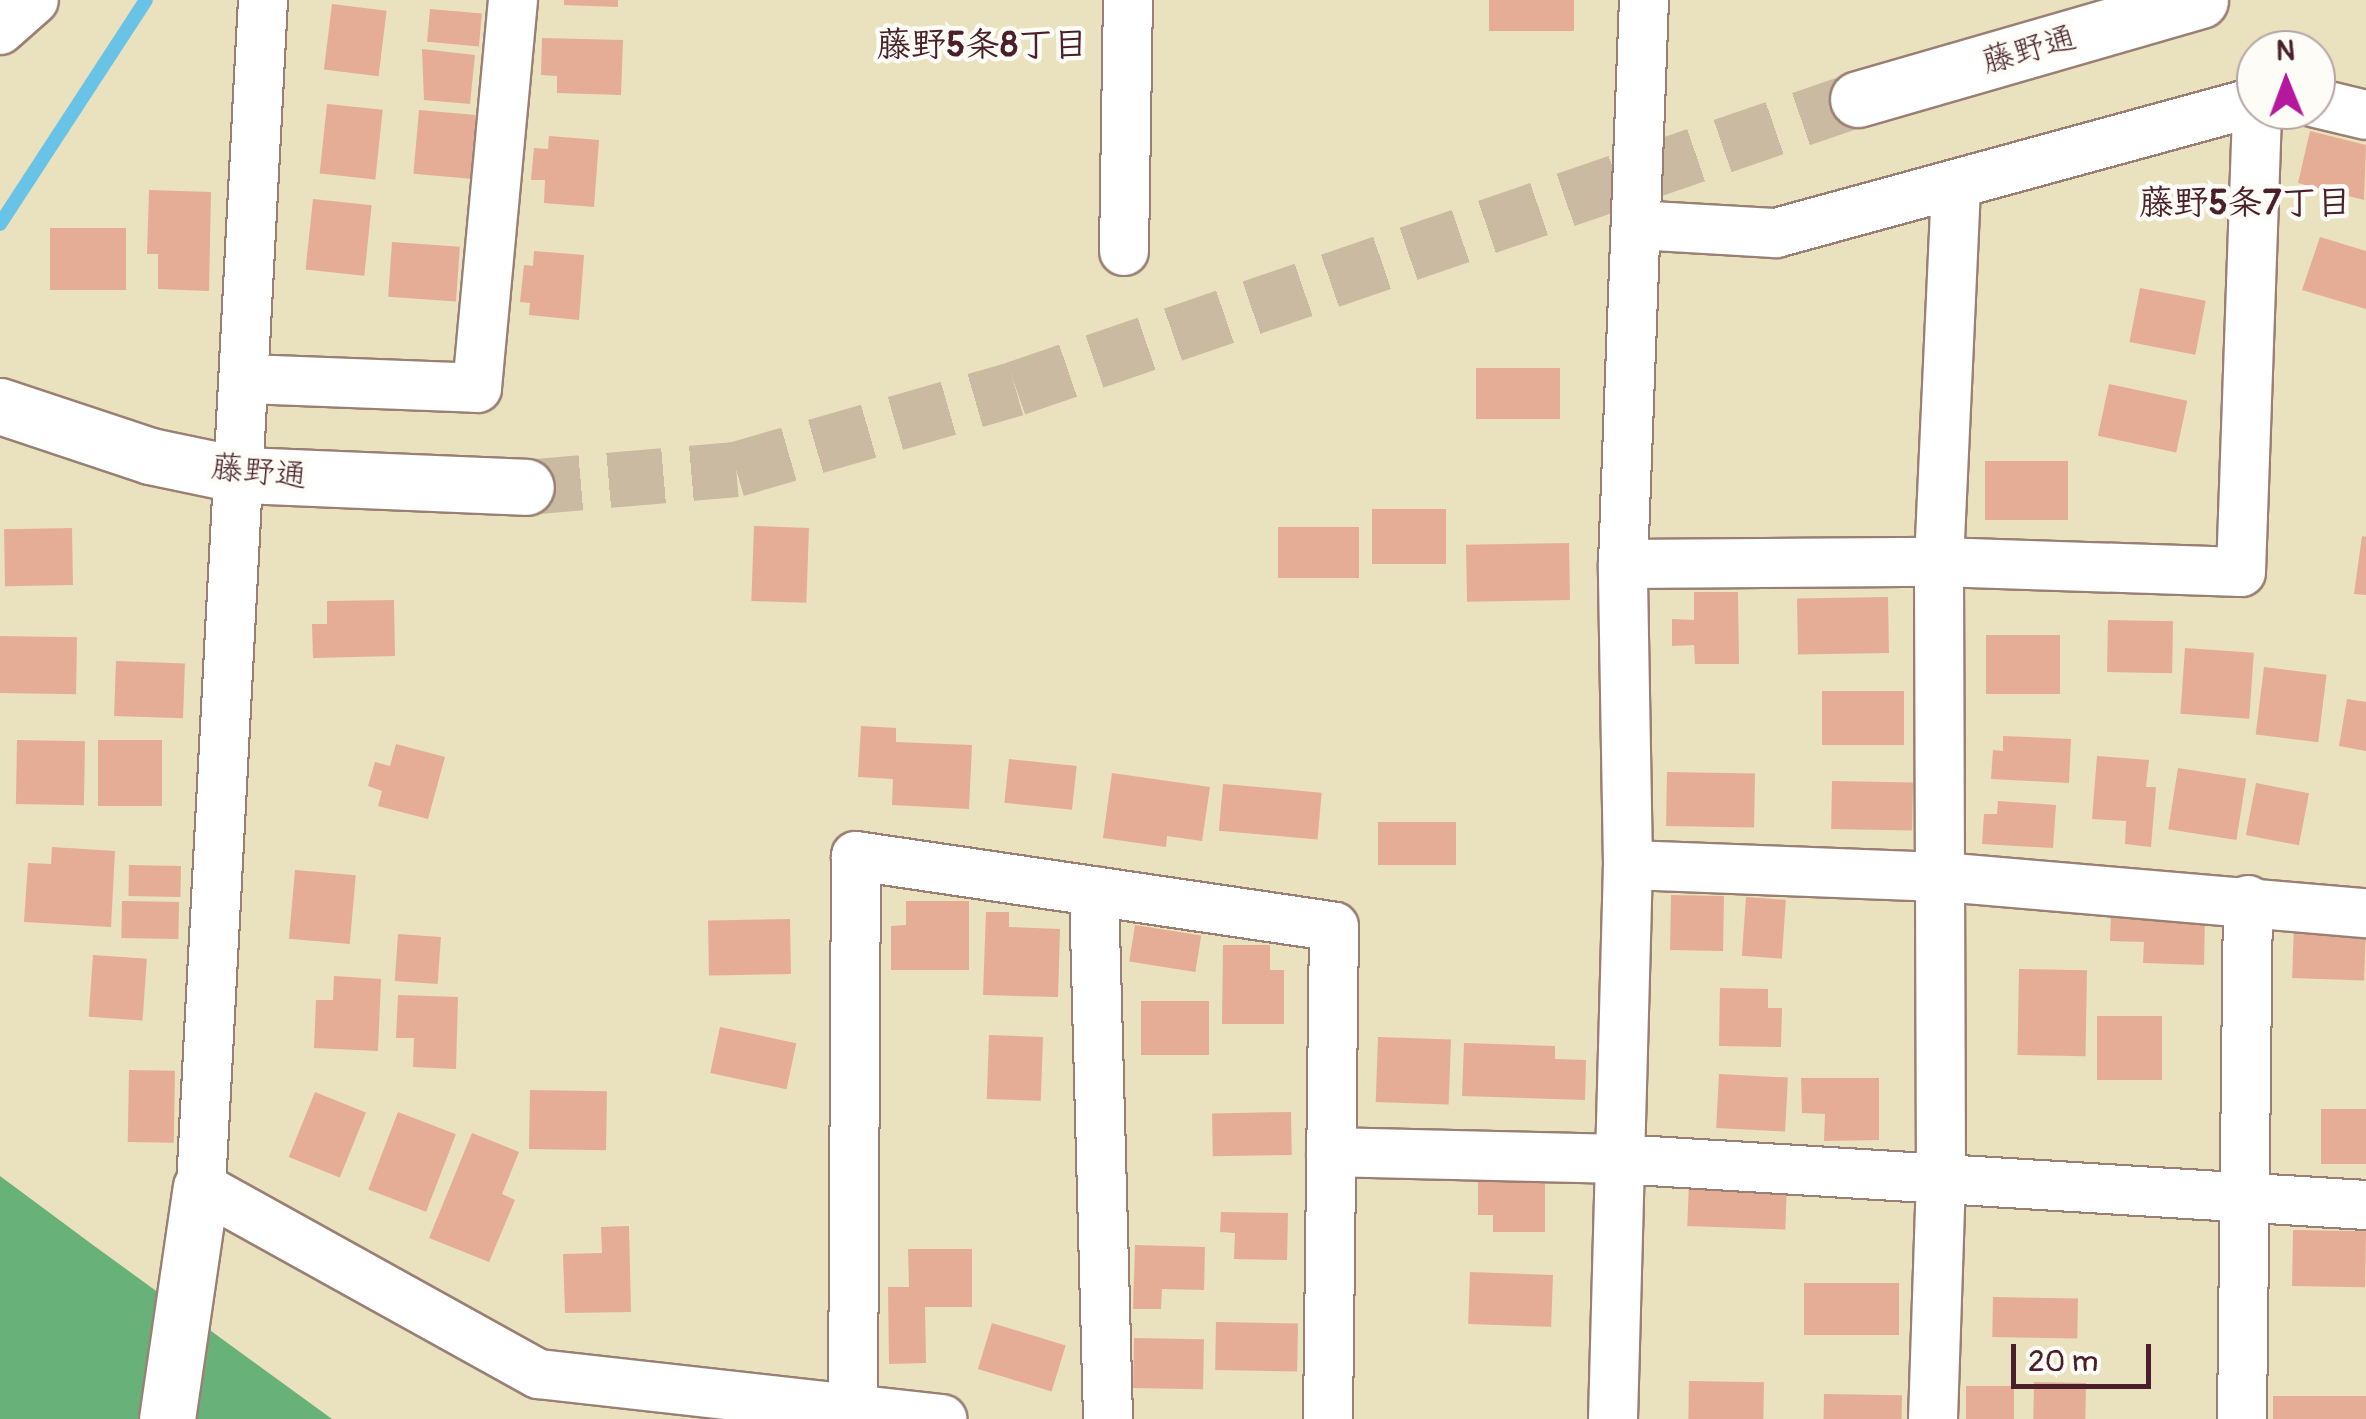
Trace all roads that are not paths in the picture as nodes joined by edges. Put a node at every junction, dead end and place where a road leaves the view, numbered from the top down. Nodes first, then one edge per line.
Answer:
1 (34, 0) edge
2 (263, 0) edge
3 (514, 0) edge
4 (1128, 0) edge
5 (1644, 0) edge
6 (2200, 0) edge
7 (0, 30) edge
8 (1858, 99) tunnel mouth
9 (2236, 107) edge
10 (2336, 107) edge
11 (2366, 114) edge
12 (2256, 130) edge
13 (1956, 184) junction
14 (1636, 226) junction
15 (1124, 252) dead end
16 (245, 379) junction
17 (3, 407) edge
18 (241, 475) junction
19 (526, 487) tunnel mouth
20 (1940, 562) junction
21 (1624, 564) junction
22 (1628, 865) junction
23 (1942, 877) junction
24 (1094, 891) junction
25 (2248, 900) junction
26 (2366, 913) edge
27 (1331, 1152) junction
28 (1618, 1159) junction
29 (1940, 1180) junction
30 (201, 1187) junction
31 (2240, 1198) junction
32 (2366, 1205) edge
33 (853, 1408) junction
34 (167, 1419) edge
35 (943, 1419) edge
36 (1108, 1419) edge
37 (1328, 1419) edge
38 (1613, 1419) edge
39 (1933, 1419) edge
40 (2242, 1419) edge

1 - 7 street
2 - 16 street
3 - 16 street
4 - 15 street
5 - 14 street
6 - 8 street, 藤野通
9 - 13 street
10 - 11 street
12 - 20 street
13 - 14 street
13 - 20 street
14 - 21 street
16 - 18 street
17 - 18 street, 藤野通
18 - 19 street, 藤野通
18 - 30 street
20 - 21 street
20 - 23 street
21 - 22 street
22 - 23 street
22 - 28 street
23 - 25 street
23 - 29 street
24 - 27 street
24 - 33 street
24 - 36 street
25 - 26 street
25 - 31 street
27 - 28 street
27 - 37 street
28 - 29 street
28 - 38 street
29 - 31 street
29 - 39 street
30 - 33 street
30 - 34 street
31 - 32 street
31 - 40 street
33 - 35 street

